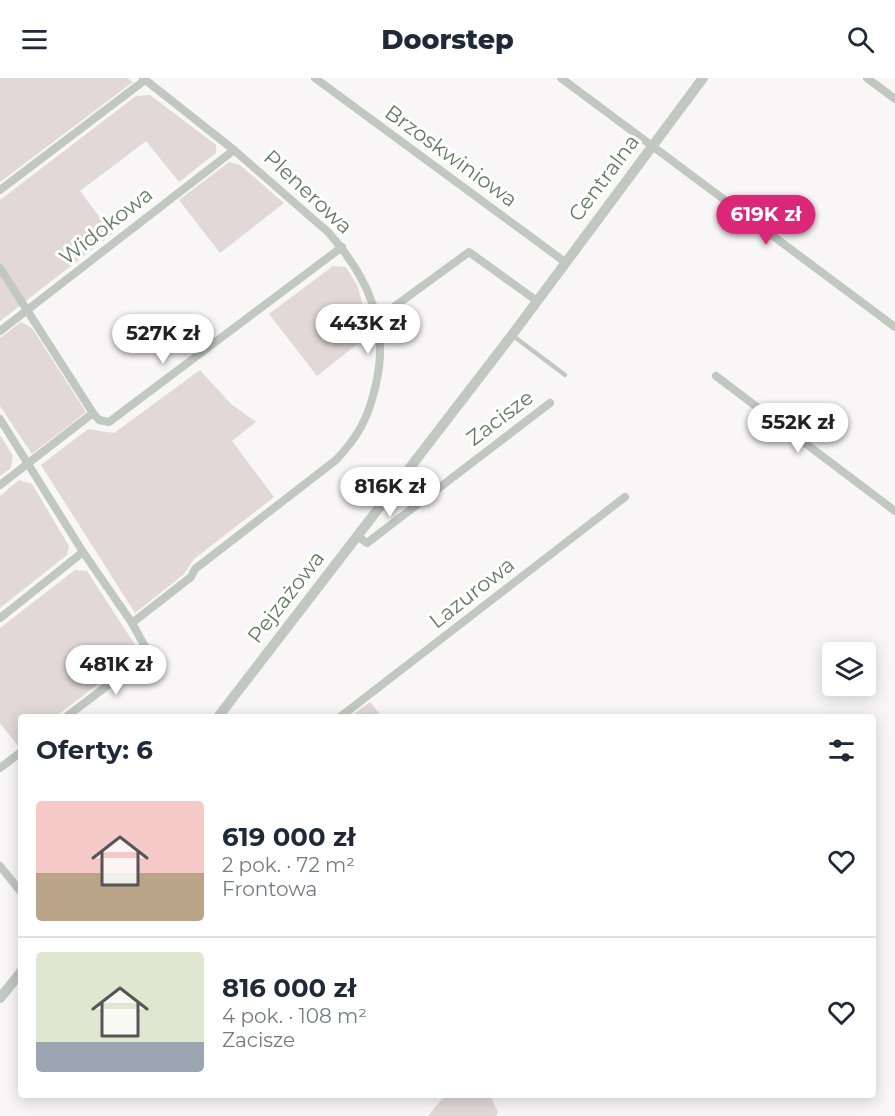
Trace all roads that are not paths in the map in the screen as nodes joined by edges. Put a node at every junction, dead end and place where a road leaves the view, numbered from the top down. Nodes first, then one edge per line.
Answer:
1 (315, 78) edge
2 (561, 78) edge
3 (703, 78) edge
4 (867, 78) edge
5 (144, 79) edge
6 (895, 99) edge
7 (653, 145) junction
8 (234, 150) junction
9 (0, 190) edge
10 (342, 247) junction
11 (566, 262) junction
12 (0, 268) edge
13 (537, 301) junction
14 (26, 310) junction
15 (377, 316) junction
16 (895, 327) edge
17 (0, 331) edge
18 (512, 335) junction
19 (565, 375) dead end
20 (716, 376) dead end
21 (550, 403) dead end
22 (93, 413) junction
23 (0, 419) edge
24 (28, 463) junction
25 (0, 485) edge
26 (625, 498) dead end
27 (895, 510) edge
28 (357, 536) junction
29 (83, 552) junction
30 (0, 618) edge
31 (132, 623) junction
32 (70, 714) edge
33 (220, 714) edge
34 (344, 714) edge
35 (18, 754) edge
36 (0, 768) edge
37 (0, 866) edge
38 (18, 888) edge
39 (18, 976) edge
40 (0, 998) edge

1 - 11 street, Brzoskwiniowa
2 - 7 street
3 - 7 street, Centralna
4 - 6 street
5 - 8 street, Plenerowa
5 - 9 street
7 - 11 street, Centralna
7 - 16 street
8 - 10 street, Plenerowa
8 - 14 street, Widokowa
10 - 15 street, Plenerowa
10 - 22 street
11 - 13 street, Centralna
12 - 14 street
13 - 15 street
13 - 18 street, Pejzażowa
14 - 17 street, Widokowa
14 - 22 street
15 - 31 street, Plenerowa
18 - 19 lane
18 - 28 street, Pejzażowa
20 - 27 street
21 - 28 street, Zacisze
22 - 24 street
23 - 24 street
24 - 25 street
24 - 29 street
26 - 34 street, Lazurowa
28 - 33 street, Pejzażowa
29 - 30 street
29 - 31 street
31 - 32 street
35 - 36 street
37 - 38 street
39 - 40 street

